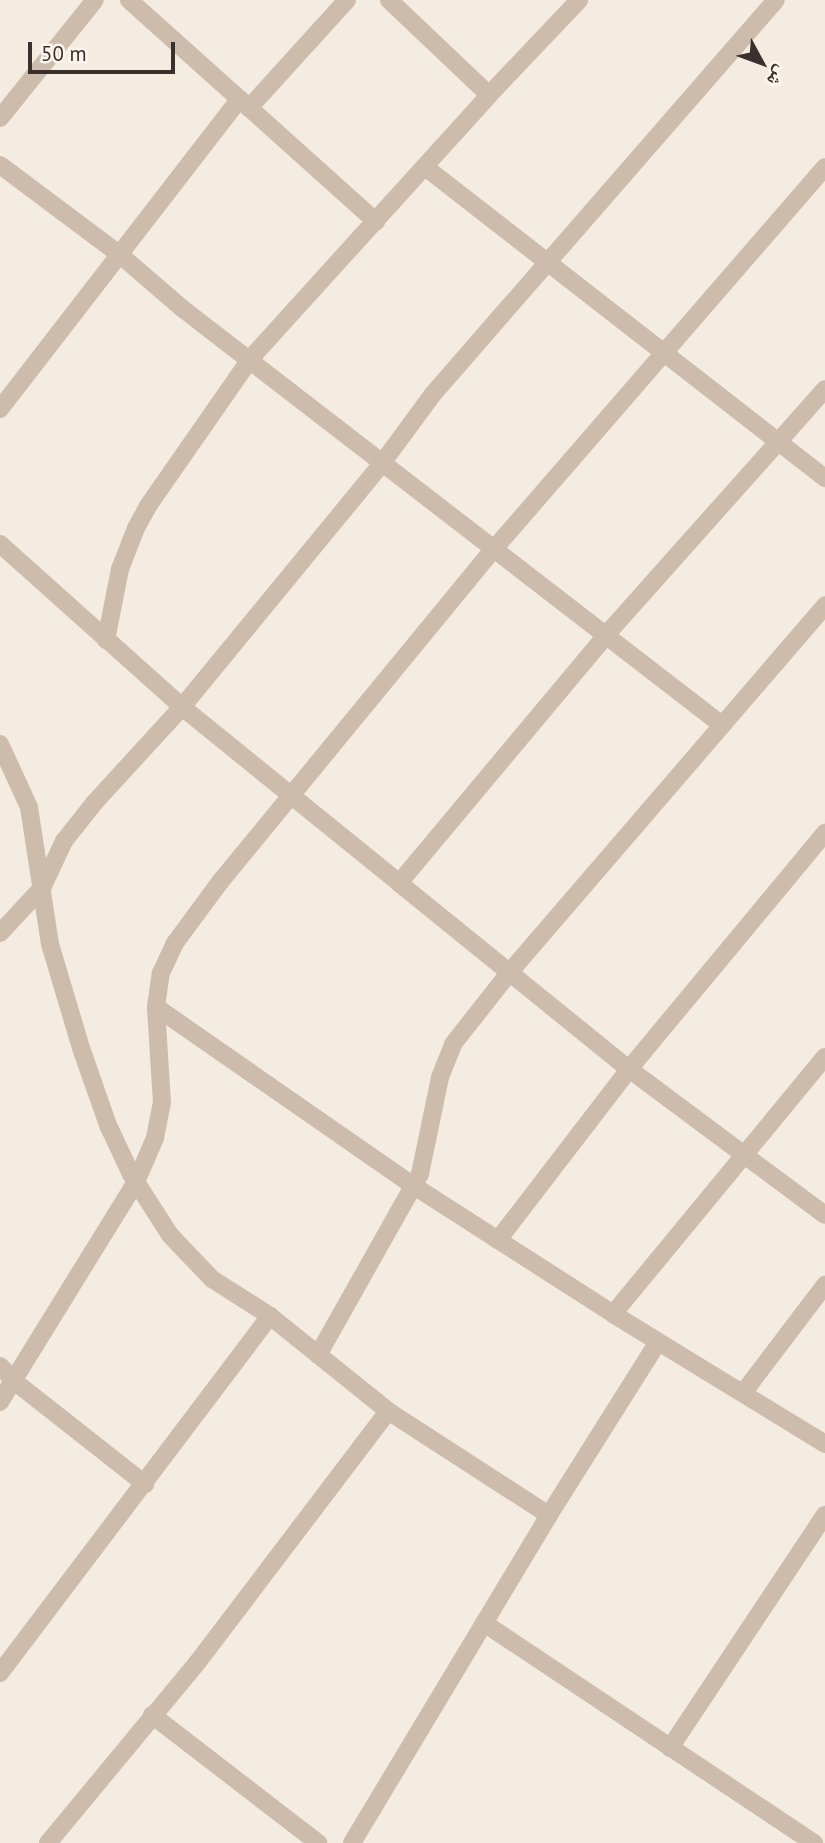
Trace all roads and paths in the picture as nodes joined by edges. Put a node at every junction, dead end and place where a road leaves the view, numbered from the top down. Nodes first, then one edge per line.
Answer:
1 (94, 0) edge
2 (129, 0) edge
3 (347, 0) edge
4 (389, 0) edge
5 (579, 0) edge
6 (776, 0) edge
7 (489, 95) junction
8 (244, 104) junction
9 (0, 118) edge
10 (0, 165) edge
11 (425, 167) junction
12 (825, 167) edge
13 (376, 222) junction
14 (118, 254) junction
15 (548, 265) junction
16 (666, 354) junction
17 (250, 359) junction
18 (825, 388) edge
19 (0, 409) edge
20 (779, 440) junction
21 (383, 462) junction
22 (825, 478) edge
23 (0, 544) edge
24 (494, 549) junction
25 (825, 605) edge
26 (606, 635) junction
27 (106, 640) junction
28 (182, 707) junction
29 (722, 724) junction
30 (0, 744) edge
31 (292, 794) junction
32 (825, 833) edge
33 (399, 883) junction
34 (41, 888) junction
35 (0, 933) edge
36 (509, 973) junction
37 (156, 1007) junction
38 (825, 1056) edge
39 (629, 1069) junction
40 (743, 1154) junction
41 (135, 1182) junction
42 (415, 1186) junction
43 (825, 1215) edge
44 (498, 1240) junction
45 (825, 1285) edge
46 (613, 1314) junction
47 (270, 1316) junction
48 (658, 1342) junction
49 (318, 1355) junction
50 (0, 1366) edge
51 (14, 1381) junction
52 (743, 1394) junction
53 (0, 1402) edge
54 (388, 1411) junction
55 (825, 1444) edge
56 (145, 1483) junction
57 (549, 1515) junction
58 (825, 1516) edge
59 (484, 1623) junction
60 (0, 1673) edge
61 (152, 1715) junction
62 (670, 1748) junction
63 (48, 1843) edge
64 (318, 1843) edge
65 (352, 1843) edge
66 (814, 1843) edge

1 - 9 street
2 - 8 street
3 - 8 street
4 - 7 street
5 - 7 street
6 - 15 street
7 - 11 street
8 - 13 street
8 - 14 street
10 - 14 street
11 - 13 street
11 - 15 street
12 - 16 street
13 - 17 street
14 - 17 street
14 - 19 street
15 - 16 street
15 - 21 street
16 - 20 street
16 - 24 street
17 - 21 street
17 - 27 street
18 - 20 street
20 - 22 street
20 - 26 street
21 - 24 street
21 - 28 street
23 - 27 street
24 - 26 street
24 - 31 street
25 - 29 street
26 - 29 street
26 - 33 street
27 - 28 street
28 - 31 street
28 - 34 street
29 - 36 street
30 - 34 street
31 - 33 street
31 - 37 street
32 - 39 street
33 - 36 street
34 - 35 street
34 - 41 street
36 - 39 street
36 - 42 street
37 - 41 street
37 - 42 street
38 - 40 street
39 - 40 street
39 - 44 street
40 - 43 street
40 - 46 street
41 - 47 street
41 - 51 street
42 - 44 street
42 - 49 street
44 - 46 street
45 - 52 street
46 - 48 street
47 - 49 street
47 - 56 street
48 - 52 street
48 - 57 street
49 - 54 street
50 - 51 street
51 - 53 street
51 - 56 street
52 - 55 street
54 - 57 street
54 - 61 street
56 - 60 street
57 - 59 street
58 - 62 street
59 - 62 street
59 - 65 street
61 - 63 street
61 - 64 street
62 - 66 street

